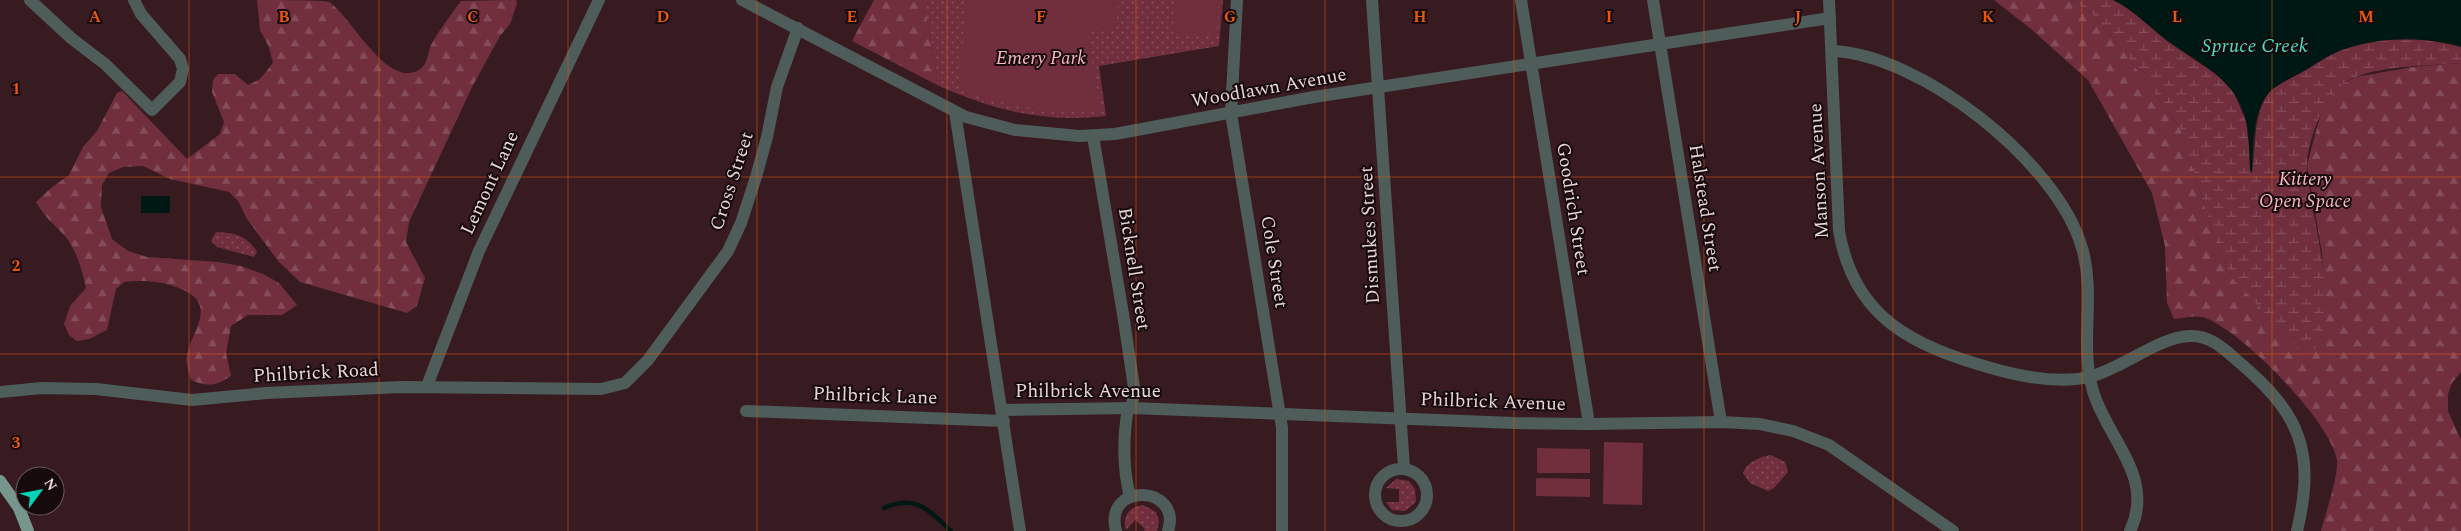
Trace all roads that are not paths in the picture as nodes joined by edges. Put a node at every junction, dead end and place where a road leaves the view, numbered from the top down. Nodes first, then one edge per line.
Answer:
1 (30, 0) edge
2 (134, 0) edge
3 (599, 0) edge
4 (742, 0) edge
5 (1236, 0) edge
6 (1372, 0) edge
7 (1521, 0) edge
8 (1653, 0) edge
9 (1829, 0) edge
10 (1830, 18) junction
11 (798, 28) junction
12 (1660, 45) junction
13 (1832, 51) junction
14 (1532, 64) junction
15 (1379, 87) junction
16 (955, 112) junction
17 (1231, 113) junction
18 (1093, 136) junction
19 (2090, 376) junction
20 (632, 377) joint
21 (427, 386) junction
22 (0, 392) edge
23 (1130, 408) junction
24 (746, 411) dead end
25 (1280, 414) junction
26 (1003, 415) junction
27 (1402, 418) junction
28 (1721, 422) junction
29 (1589, 424) junction
30 (1404, 468) junction
31 (0, 481) edge
32 (1130, 497) junction
33 (28, 531) edge
34 (1020, 531) edge
35 (1116, 531) edge
36 (1168, 531) edge
37 (1282, 531) edge
38 (1953, 531) edge
39 (2130, 531) edge
40 (2297, 531) edge

1 - 2 street
3 - 21 street, Lemont Lane
4 - 11 street, Woodlawn Avenue
5 - 17 street, Cole Street
6 - 15 street, Dismukes Street
7 - 14 street, Goodrich Street
8 - 12 street, Halstead Street
9 - 10 street, Manson Avenue
10 - 12 street, Woodlawn Avenue
10 - 13 street, Manson Avenue
11 - 16 street, Woodlawn Avenue
11 - 20 street, Cross Street
12 - 14 street, Woodlawn Avenue
12 - 28 street, Halstead Street
13 - 19 street
13 - 19 street, Manson Avenue
14 - 15 street, Woodlawn Avenue
14 - 29 street, Goodrich Street
15 - 17 street, Woodlawn Avenue
15 - 27 street, Dismukes Street
16 - 18 street, Woodlawn Avenue
16 - 26 street
17 - 18 street, Woodlawn Avenue
17 - 25 street, Cole Street
18 - 23 street, Bicknell Street
19 - 39 street
19 - 40 street, Manson Avenue
20 - 21 street, Philbrick Road
21 - 22 street, Philbrick Road
23 - 25 street, Philbrick Avenue
23 - 26 street, Philbrick Avenue
23 - 32 street, Bicknell Street
24 - 26 street, Philbrick Lane
25 - 27 street, Philbrick Avenue
25 - 37 street, Cole Street
26 - 34 street
27 - 29 street, Philbrick Avenue
27 - 30 street, Dismukes Street
28 - 29 street, Philbrick Avenue
28 - 38 street, Philbrick Avenue
30 - 30 street
31 - 33 main road
32 - 35 street
32 - 36 street

